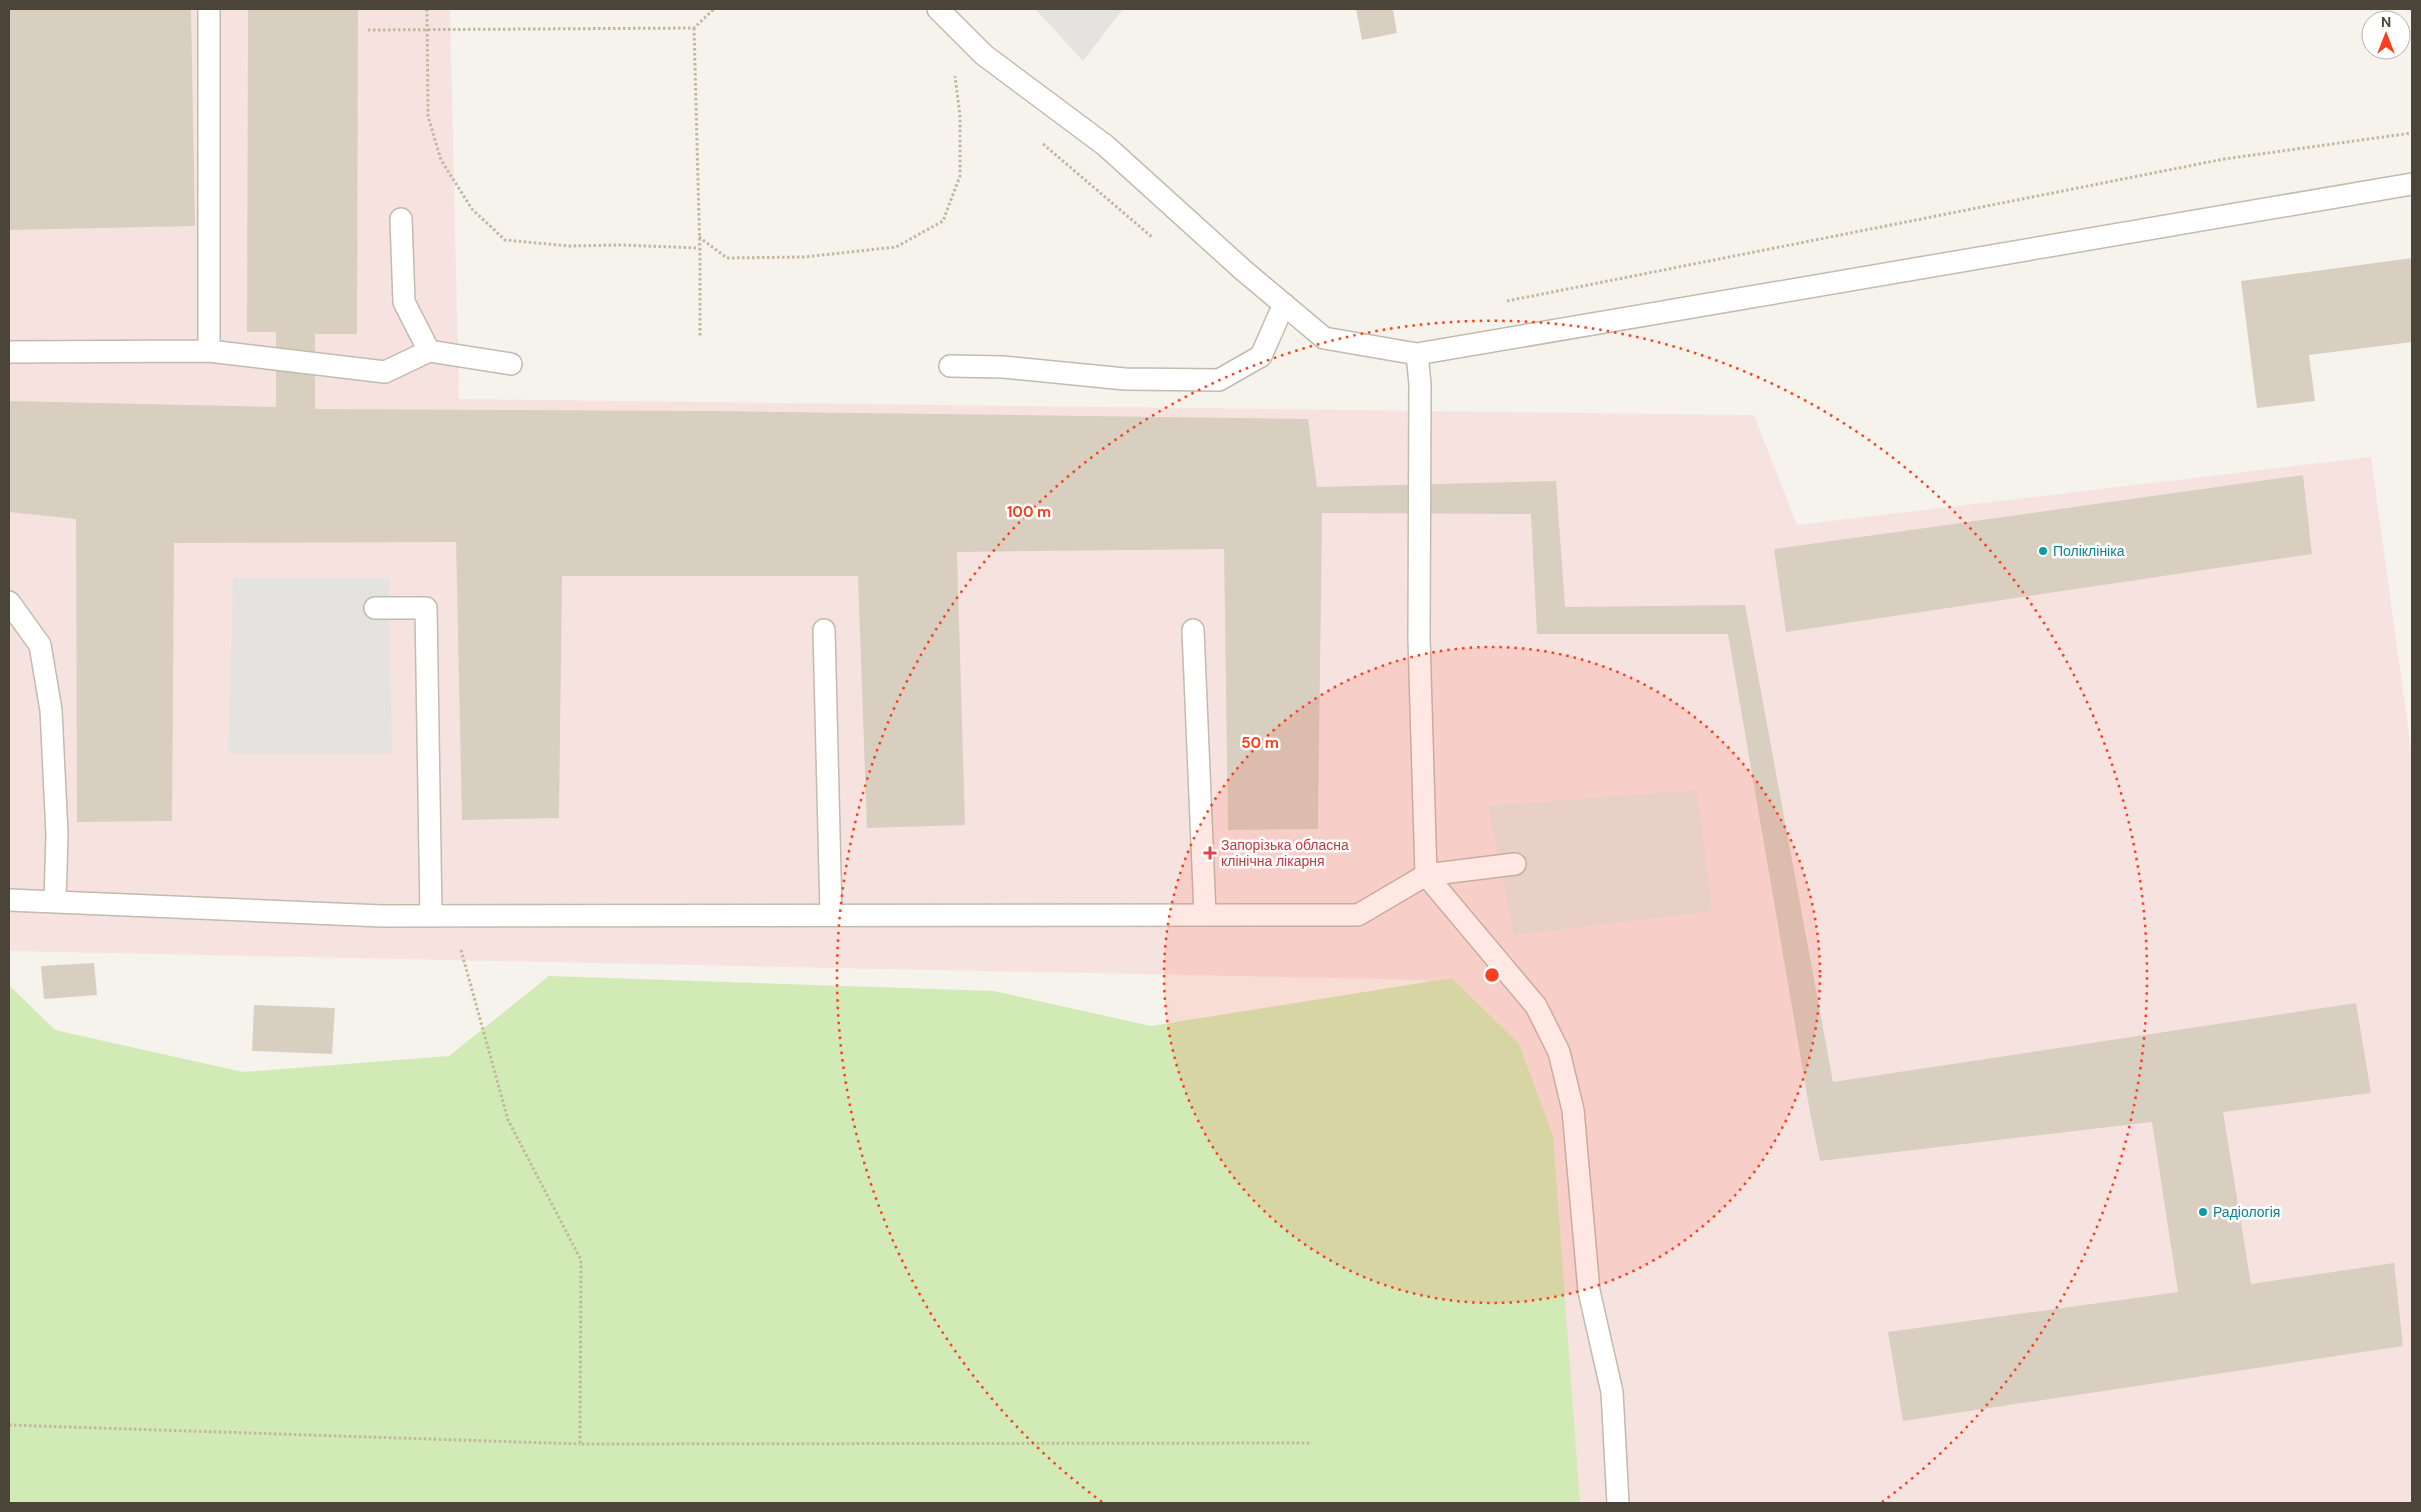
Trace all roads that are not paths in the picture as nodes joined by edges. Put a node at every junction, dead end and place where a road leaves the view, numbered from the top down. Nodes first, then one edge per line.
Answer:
1 (209, 9) edge
2 (938, 9) edge
3 (2412, 184) edge
4 (401, 219) dead end
5 (1284, 304) junction
6 (209, 351) junction
7 (428, 351) junction
8 (9, 352) edge
9 (1416, 354) junction
10 (510, 364) dead end
11 (950, 366) dead end
12 (9, 602) edge
13 (376, 608) dead end
14 (824, 630) dead end
15 (1193, 630) dead end
16 (1515, 864) dead end
17 (1426, 875) junction
18 (9, 900) edge
19 (55, 902) junction
20 (831, 914) junction
21 (1205, 914) junction
22 (442, 916) junction
23 (1618, 1503) edge

1 - 6 lane
2 - 5 lane
3 - 9 lane
4 - 7 lane
5 - 9 lane
5 - 11 lane
6 - 7 lane
6 - 8 lane
7 - 10 lane
9 - 17 lane
12 - 19 lane
13 - 22 lane
14 - 20 lane
15 - 21 lane
16 - 17 lane
17 - 21 lane
17 - 23 lane
18 - 19 lane
19 - 22 lane
20 - 21 lane
20 - 22 lane

